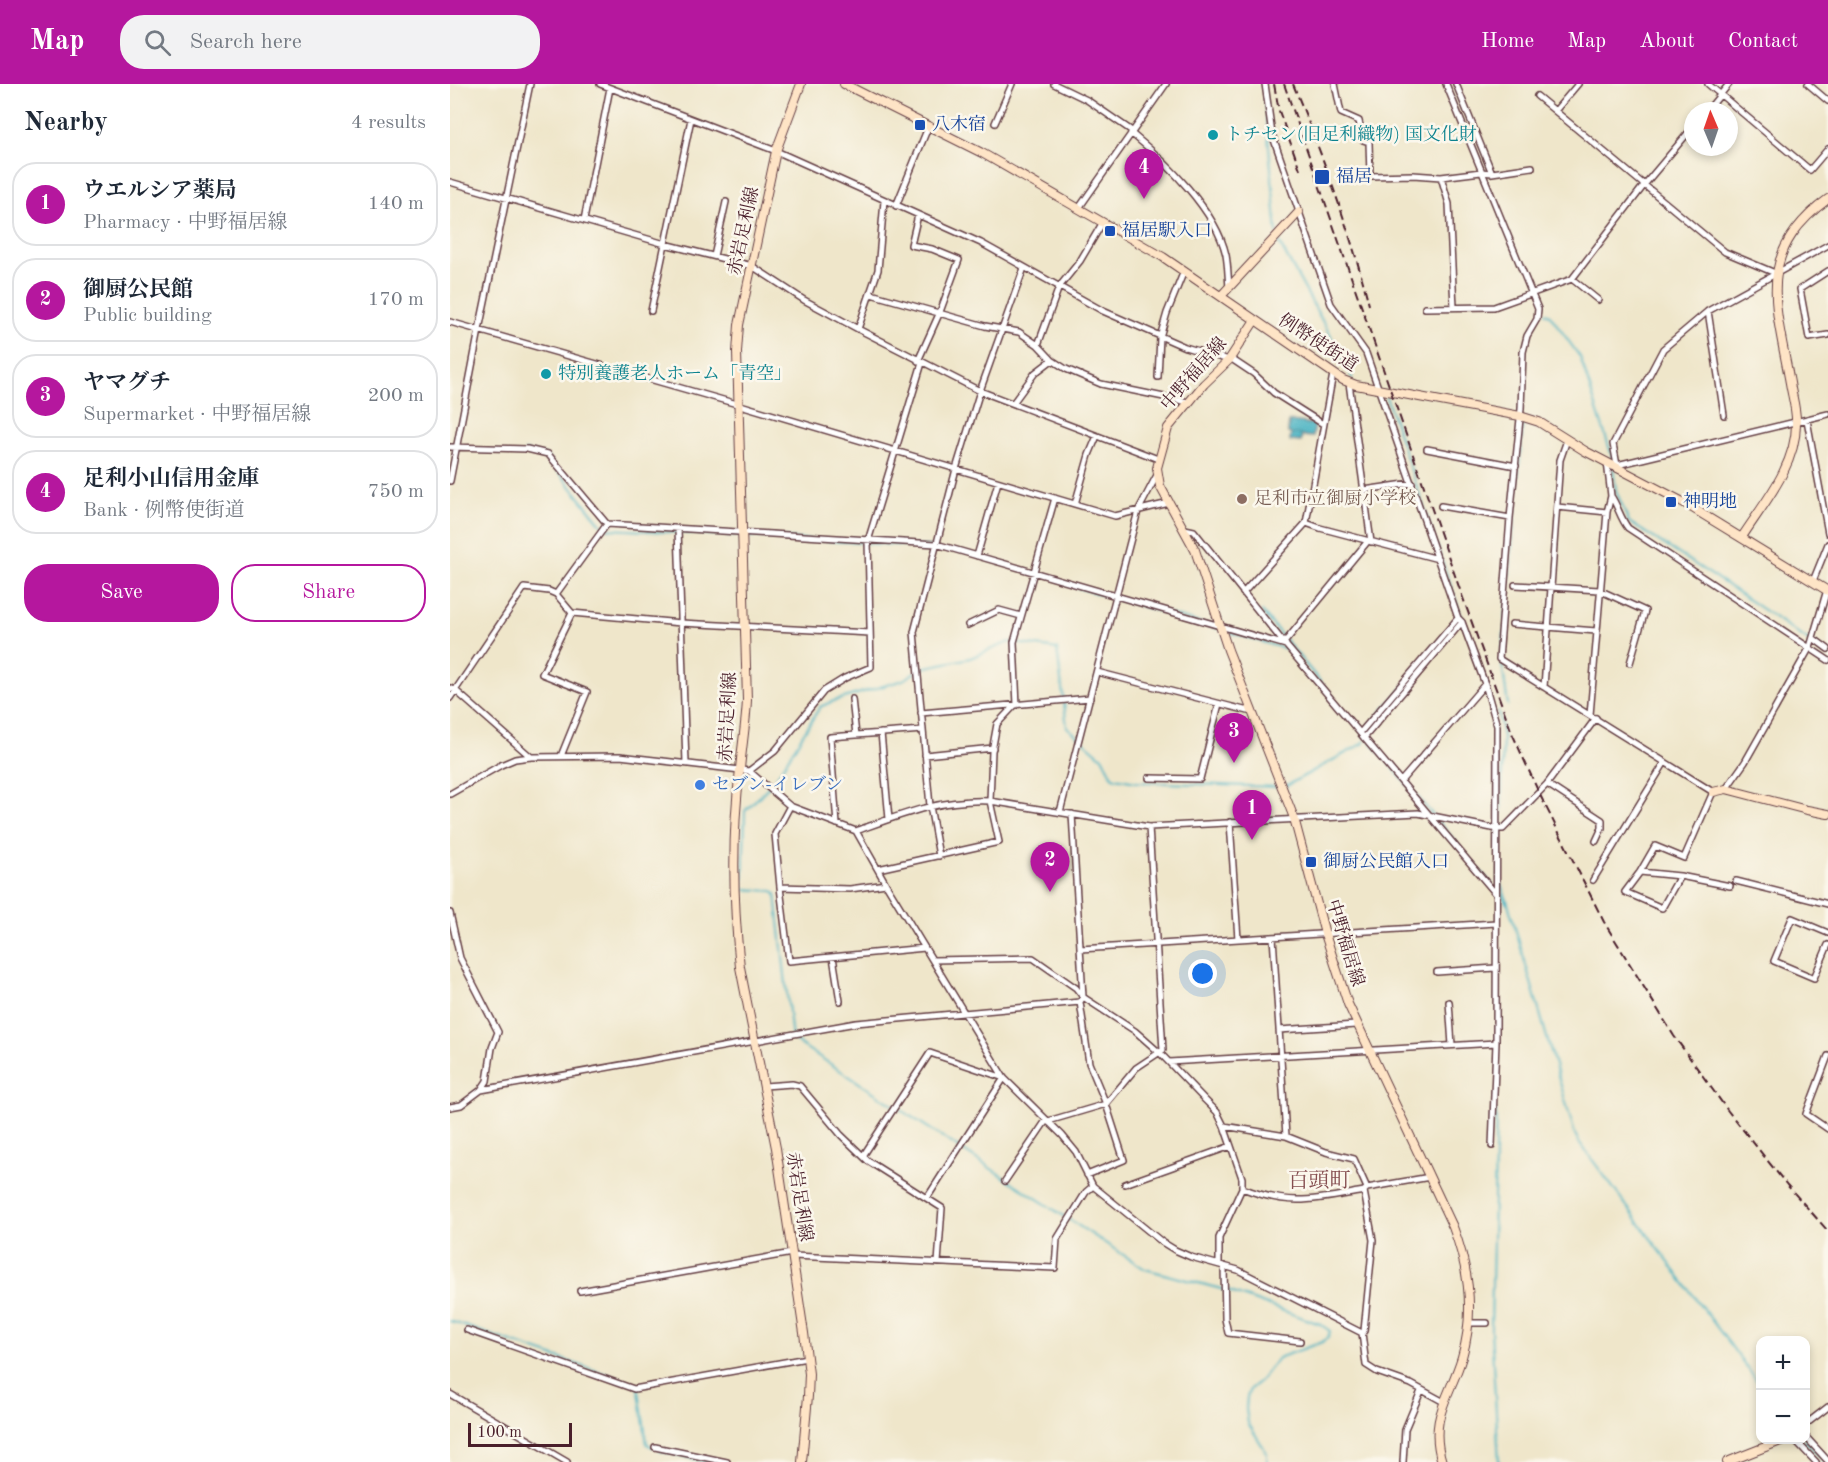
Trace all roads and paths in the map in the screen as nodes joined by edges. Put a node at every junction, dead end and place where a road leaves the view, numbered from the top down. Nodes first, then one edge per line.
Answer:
1 (530, 84) edge
2 (600, 84) edge
3 (801, 84) edge
4 (844, 84) edge
5 (1012, 84) edge
6 (1054, 84) edge
7 (1072, 84) edge
8 (1166, 84) edge
9 (1265, 84) edge
10 (1335, 84) edge
11 (1446, 84) edge
12 (1456, 84) edge
13 (1578, 84) edge
14 (1708, 84) edge
15 (1729, 84) edge
16 (1808, 84) edge
17 (610, 88) junction
18 (1071, 92) junction
19 (1720, 94) junction
20 (1537, 96) dead end
21 (1828, 101) edge
22 (1714, 102) edge
23 (1555, 111) junction
24 (691, 119) junction
25 (995, 123) dead end
26 (929, 125) junction
27 (1132, 132) junction
28 (1684, 138) edge
29 (1828, 150) edge
30 (776, 151) junction
31 (1532, 167) dead end
32 (1481, 172) junction
33 (1492, 173) junction
34 (1441, 177) junction
35 (450, 182) edge
36 (1646, 184) junction
37 (507, 198) junction
38 (1828, 199) edge
39 (885, 201) junction
40 (726, 202) dead end
41 (896, 206) junction
42 (1078, 208) junction
43 (1299, 212) junction
44 (918, 215) junction
45 (584, 220) junction
46 (1103, 222) junction
47 (665, 244) junction
48 (1828, 245) edge
49 (714, 256) junction
50 (752, 266) junction
51 (1024, 268) junction
52 (1184, 271) junction
53 (1828, 271) edge
54 (1777, 273) junction
55 (1572, 279) junction
56 (1059, 287) junction
57 (1228, 287) junction
58 (871, 294) junction
59 (1531, 294) junction
60 (1221, 297) junction
61 (1598, 300) dead end
62 (1454, 307) junction
63 (1425, 308) dead end
64 (651, 310) dead end
65 (1708, 311) junction
66 (940, 312) junction
67 (1255, 320) junction
68 (450, 322) edge
69 (858, 329) junction
70 (479, 330) junction
71 (1003, 330) junction
72 (1828, 336) edge
73 (1161, 337) junction
74 (1038, 345) junction
75 (1230, 359) junction
76 (1052, 360) junction
77 (920, 362) junction
78 (1333, 374) junction
79 (1158, 377) dead end
80 (1349, 383) junction
81 (1378, 389) junction
82 (980, 391) junction
83 (1188, 402) junction
84 (1013, 403) junction
85 (737, 404) junction
86 (1828, 414) edge
87 (1724, 415) dead end
88 (1520, 416) junction
89 (1807, 420) junction
90 (1797, 423) junction
91 (1323, 424) junction
92 (1097, 436) junction
93 (1567, 440) junction
94 (453, 448) edge
95 (1427, 449) dead end
96 (895, 451) junction
97 (1158, 459) junction
98 (1611, 464) junction
99 (1516, 466) junction
100 (956, 469) junction
101 (1157, 475) junction
102 (450, 481) edge
103 (998, 482) junction
104 (1412, 483) junction
105 (1364, 490) junction
106 (1611, 496) junction
107 (1055, 498) junction
108 (1169, 503) junction
109 (1075, 504) junction
110 (1441, 506) dead end
111 (1557, 507) junction
112 (1138, 511) junction
113 (1606, 512) junction
114 (1510, 518) junction
115 (1306, 523) junction
116 (607, 524) junction
117 (678, 529) junction
118 (1185, 529) junction
119 (742, 533) junction
120 (1828, 533) edge
121 (1742, 537) junction
122 (868, 541) junction
123 (1370, 541) junction
124 (936, 544) junction
125 (1828, 544) edge
126 (976, 556) junction
127 (1438, 559) junction
128 (1034, 573) junction
129 (1813, 581) junction
130 (1515, 585) dead end
131 (1550, 587) junction
132 (1599, 590) junction
133 (1828, 590) edge
134 (1243, 593) junction
135 (556, 594) junction
136 (1116, 597) junction
137 (572, 613) junction
138 (1021, 616) junction
139 (1460, 620) junction
140 (681, 623) junction
141 (1512, 624) dead end
142 (968, 625) dead end
143 (745, 626) junction
144 (1220, 627) junction
145 (1547, 628) junction
146 (1596, 631) junction
147 (870, 633) junction
148 (1812, 643) junction
149 (1285, 644) junction
150 (1828, 649) edge
151 (1828, 660) edge
152 (1630, 663) dead end
153 (1097, 672) junction
154 (1485, 684) junction
155 (1544, 687) junction
156 (453, 689) edge
157 (450, 698) edge
158 (1090, 698) junction
159 (852, 699) dead end
160 (1219, 704) junction
161 (1015, 705) junction
162 (1252, 712) junction
163 (921, 713) junction
164 (1593, 716) junction
165 (923, 730) junction
166 (880, 733) junction
167 (856, 735) junction
168 (1362, 735) junction
169 (993, 748) junction
170 (925, 755) junction
171 (561, 756) junction
172 (531, 757) junction
173 (1665, 762) junction
174 (686, 763) junction
175 (740, 769) junction
176 (749, 771) junction
177 (1149, 778) dead end
178 (1401, 781) junction
179 (1547, 784) junction
180 (1726, 789) junction
181 (1713, 792) junction
182 (450, 795) edge
183 (990, 801) junction
184 (790, 806) junction
185 (930, 806) junction
186 (1060, 812) junction
187 (1072, 814) junction
188 (1428, 814) junction
189 (1828, 814) edge
190 (1294, 818) junction
191 (888, 819) junction
192 (1230, 822) junction
193 (837, 824) junction
194 (1149, 827) junction
195 (1497, 829) junction
196 (856, 831) junction
197 (1596, 841) dead end
198 (939, 856) junction
199 (878, 869) junction
200 (1640, 872) junction
201 (1680, 876) junction
202 (1593, 880) dead end
203 (1736, 881) dead end
204 (886, 884) junction
205 (1730, 886) dead end
206 (780, 887) junction
207 (1496, 894) junction
208 (1828, 904) edge
209 (450, 913) edge
210 (1497, 923) junction
211 (1828, 933) edge
212 (1325, 934) junction
213 (1273, 937) junction
214 (1238, 939) junction
215 (1156, 944) junction
216 (1828, 945) edge
217 (926, 948) junction
218 (1080, 949) junction
219 (833, 957) junction
220 (933, 960) junction
221 (1495, 968) junction
222 (1437, 972) dead end
223 (1082, 1000) junction
224 (840, 1001) dead end
225 (1449, 1002) dead end
226 (965, 1013) junction
227 (1356, 1024) junction
228 (1279, 1030) junction
229 (756, 1042) junction
230 (1496, 1043) junction
231 (1452, 1045) junction
232 (1368, 1049) junction
233 (1161, 1054) junction
234 (1281, 1055) junction
235 (1828, 1056) edge
236 (1168, 1062) junction
237 (1004, 1078) junction
238 (764, 1086) junction
239 (481, 1090) junction
240 (1106, 1104) junction
241 (450, 1107) edge
242 (1048, 1122) junction
243 (1224, 1126) junction
244 (1828, 1129) edge
245 (1286, 1136) junction
246 (1232, 1146) junction
247 (1492, 1146) dead end
248 (863, 1156) junction
249 (1087, 1175) junction
250 (1431, 1177) junction
251 (1005, 1181) dead end
252 (1125, 1184) dead end
253 (1093, 1186) junction
254 (1242, 1188) junction
255 (1365, 1189) junction
256 (927, 1198) junction
257 (792, 1254) junction
258 (939, 1263) junction
259 (1221, 1265) junction
260 (580, 1291) dead end
261 (1468, 1323) junction
262 (1487, 1323) dead end
263 (467, 1330) dead end
264 (1362, 1333) junction
265 (1300, 1341) dead end
266 (807, 1358) junction
267 (1421, 1391) junction
268 (450, 1394) edge
269 (1444, 1402) junction
270 (1828, 1407) edge
271 (1810, 1422) edge
272 (1810, 1441) edge
273 (1773, 1444) edge
274 (1799, 1444) edge
275 (655, 1447) dead end
276 (1828, 1461) edge
277 (567, 1462) edge
278 (727, 1462) edge
279 (802, 1462) edge
280 (1403, 1462) edge
281 (1442, 1462) edge
282 (1727, 1462) edge
283 (1816, 1462) edge

1 - 37 street
2 - 17 street
3 - 30 main road, 赤岩足利線
4 - 26 main road, 例幣使街道
5 - 25 street
6 - 18 street
7 - 18 street
8 - 27 street
9 - 43 street
10 - 34 street
11 - 32 street
12 - 33 street
13 - 23 street
14 - 19 street
15 - 19 street
16 - 21 street
17 - 24 street
17 - 45 street
18 - 27 street
19 - 22 street
19 - 29 street
20 - 23 street
23 - 36 street
24 - 30 street
24 - 47 street
26 - 41 street
26 - 42 main road, 例幣使街道
27 - 42 street
27 - 57 street
28 - 36 street
30 - 39 street
30 - 50 main road, 赤岩足利線
31 - 33 street
32 - 33 street
32 - 34 street
32 - 59 street
34 - 62 street
35 - 37 street
36 - 54 street
36 - 55 street
37 - 45 street
37 - 70 street
38 - 54 main road
39 - 41 street
39 - 58 street
40 - 49 street
41 - 44 street
42 - 46 main road, 例幣使街道
43 - 57 main road
43 - 81 street
44 - 51 street
44 - 66 street
45 - 47 street
46 - 52 main road, 例幣使街道
46 - 56 street
47 - 49 street
47 - 64 street
48 - 54 street
49 - 50 street
50 - 69 street
50 - 85 main road, 赤岩足利線
51 - 56 street
51 - 71 street
52 - 60 main road, 例幣使街道
52 - 73 street
53 - 72 street
54 - 65 street
54 - 90 main road
55 - 59 street
55 - 61 street
56 - 73 street
56 - 74 street
57 - 60 main road
58 - 66 street
58 - 69 street
59 - 62 street
59 - 88 street
60 - 67 main road, 例幣使街道
62 - 63 street
65 - 87 street
65 - 98 street
66 - 71 street
66 - 77 street
67 - 75 main road, 中野福居線
67 - 78 main road, 例幣使街道
68 - 70 street
69 - 77 street
70 - 85 street
70 - 94 street
71 - 74 street
71 - 82 street
73 - 75 street
73 - 79 street
74 - 76 street
75 - 83 main road, 中野福居線
75 - 91 street
76 - 83 street
76 - 84 street
77 - 82 street
77 - 96 street
78 - 80 main road, 例幣使街道
78 - 91 street
80 - 81 main road, 例幣使街道
80 - 105 street
81 - 88 main road, 例幣使街道
81 - 104 street
82 - 84 street
82 - 100 street
83 - 97 main road, 中野福居線
84 - 92 street
85 - 96 street
85 - 119 main road, 赤岩足利線
86 - 89 street
88 - 93 main road, 例幣使街道
88 - 99 street
89 - 90 street
89 - 120 street
90 - 98 street
90 - 121 main road
91 - 115 street
92 - 97 street
92 - 109 street
93 - 98 main road, 例幣使街道
93 - 111 street
94 - 102 street
94 - 116 street
95 - 99 street
96 - 100 street
96 - 122 street
97 - 101 main road, 中野福居線
98 - 106 street
98 - 121 main road, 例幣使街道
99 - 114 street
100 - 103 street
100 - 124 street
101 - 108 main road, 中野福居線
101 - 112 street
103 - 107 street
103 - 126 street
104 - 105 street
104 - 127 street
105 - 123 street
106 - 113 street
106 - 148 street
107 - 109 street
107 - 128 street
108 - 112 street
108 - 118 main road, 中野福居線
109 - 112 street
110 - 114 street
111 - 113 street
111 - 131 street
112 - 136 street
113 - 132 street
114 - 155 street
115 - 123 street
115 - 134 street
116 - 117 street
116 - 135 street
117 - 119 street
117 - 140 street
118 - 134 street
118 - 144 main road, 中野福居線
119 - 122 street
119 - 143 main road, 赤岩足利線
121 - 129 main road, 例幣使街道
122 - 124 street
122 - 147 street
123 - 127 street
123 - 149 street
124 - 126 street
124 - 163 street
125 - 129 street
126 - 128 street
127 - 139 street
128 - 136 street
128 - 138 street
129 - 133 main road, 例幣使街道
130 - 131 street
131 - 132 street
131 - 145 street
132 - 146 street
132 - 152 street
133 - 148 street
134 - 149 street
135 - 137 street
135 - 156 street
136 - 144 street
136 - 153 street
137 - 140 street
137 - 171 street
138 - 142 street
138 - 161 street
139 - 154 street
139 - 168 street
140 - 143 street
140 - 174 street
141 - 145 street
143 - 147 street
143 - 175 main road, 赤岩足利線
144 - 149 street
144 - 162 main road, 中野福居線
145 - 146 street
145 - 155 street
146 - 164 street
147 - 176 street
148 - 150 street
148 - 151 street
148 - 180 street
149 - 168 street
153 - 158 street
153 - 160 street
154 - 178 street
154 - 195 street
155 - 164 street
156 - 157 street
156 - 172 street
158 - 161 street
158 - 186 street
159 - 167 street
160 - 162 street
160 - 177 street
161 - 163 street
161 - 169 street
162 - 190 main road, 中野福居線
163 - 165 street
164 - 173 street
164 - 179 street
165 - 166 street
165 - 170 street
166 - 167 street
166 - 191 street
167 - 193 street
168 - 178 street
169 - 170 street
169 - 183 street
170 - 185 street
171 - 172 street
171 - 174 street
172 - 182 street
173 - 181 street
173 - 202 street
174 - 175 street
175 - 176 street
175 - 229 main road, 赤岩足利線
176 - 184 street
178 - 188 street
179 - 195 street
179 - 197 street
180 - 181 main road
180 - 189 main road
181 - 200 street
183 - 185 street
183 - 186 street
183 - 198 street
184 - 193 street
184 - 206 street
185 - 191 street
185 - 198 street
186 - 187 street
187 - 194 street
187 - 218 street
188 - 190 street
188 - 195 street
188 - 207 street
190 - 192 street
190 - 212 main road, 中野福居線
191 - 196 street
192 - 194 street
192 - 214 street
193 - 196 street
194 - 215 street
195 - 207 street
196 - 199 street
198 - 199 street
199 - 204 street
200 - 201 street
200 - 201 street
201 - 205 street
203 - 208 street
204 - 206 street
204 - 217 street
206 - 219 street
207 - 210 street
209 - 239 street
210 - 212 street
210 - 221 street
211 - 216 street
212 - 213 street
212 - 227 main road, 中野福居線
213 - 214 street
213 - 228 street
214 - 215 street
215 - 218 street
215 - 233 street
217 - 219 street
217 - 220 street
218 - 223 street
219 - 224 street
220 - 223 street
220 - 226 street
221 - 222 street
221 - 230 street
223 - 226 street
223 - 233 street
223 - 240 street
225 - 231 street
226 - 229 street
226 - 237 street
227 - 228 street
227 - 232 main road, 中野福居線
228 - 234 street
229 - 238 main road, 赤岩足利線
229 - 239 street
230 - 231 street
230 - 247 street
231 - 232 street
232 - 234 street
232 - 250 main road, 中野福居線
233 - 236 street
233 - 240 street
234 - 236 street
234 - 245 street
235 - 244 street
236 - 243 street
237 - 242 street
237 - 248 street
237 - 256 street
238 - 248 street
238 - 257 main road, 赤岩足利線
239 - 241 street
240 - 242 street
240 - 249 street
242 - 249 street
242 - 251 street
243 - 245 street
243 - 246 street
245 - 255 street
246 - 252 street
246 - 254 street
248 - 256 street
249 - 253 street
250 - 255 street
250 - 261 main road, 中野福居線
253 - 258 street
253 - 259 street
254 - 255 street
254 - 259 street
255 - 264 street
256 - 258 street
257 - 258 street
257 - 260 street
257 - 266 main road, 赤岩足利線
259 - 264 street
259 - 265 street
261 - 262 street
261 - 269 main road, 中野福居線
263 - 266 street
264 - 267 street
266 - 279 main road, 赤岩足利線
267 - 269 street
267 - 280 street
268 - 277 street
269 - 281 main road, 中野福居線
270 - 271 street
272 - 276 street
273 - 282 main road
274 - 283 street
275 - 278 street

